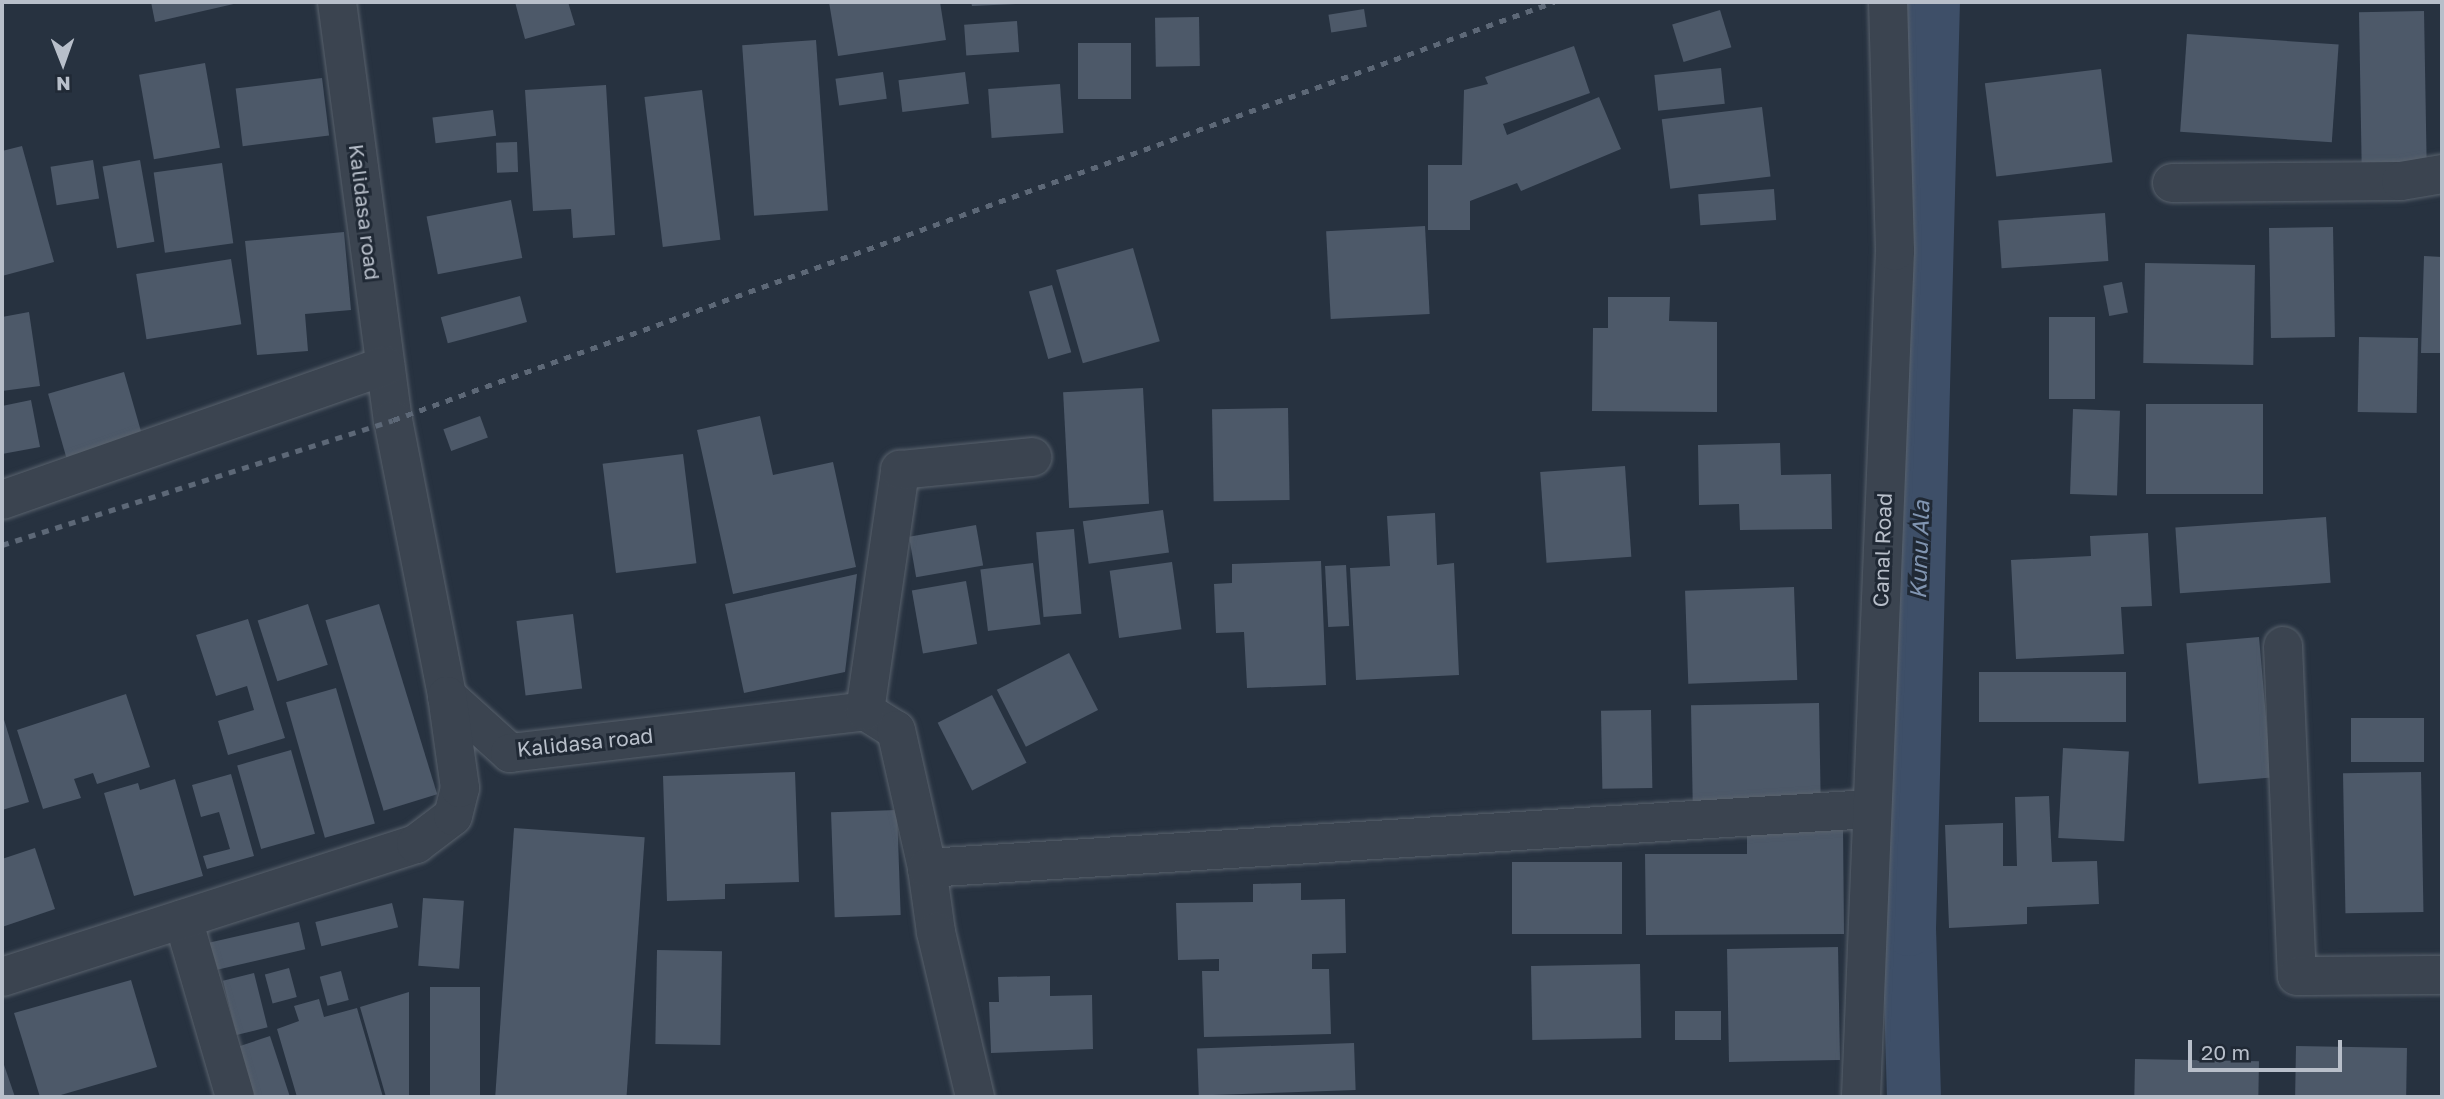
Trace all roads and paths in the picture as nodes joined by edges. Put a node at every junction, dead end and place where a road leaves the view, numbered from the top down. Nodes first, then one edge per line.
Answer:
1 (337, 2) edge
2 (1888, 2) edge
3 (2442, 174) edge
4 (2172, 183) dead end
5 (385, 366) junction
6 (1032, 457) dead end
7 (2, 500) edge
8 (2283, 646) dead end
9 (447, 696) junction
10 (865, 710) junction
11 (1871, 809) junction
12 (927, 869) junction
13 (183, 919) junction
14 (2442, 975) edge
15 (2, 977) edge
16 (235, 1097) edge
17 (975, 1097) edge
18 (1861, 1097) edge

1 - 5 street, Kalidasa road
2 - 11 street, Canal Road
3 - 4 street
5 - 7 street
5 - 9 street, Kalidasa road
6 - 10 street
8 - 14 street
9 - 10 street, Kalidasa road
9 - 13 street
10 - 12 street
11 - 12 street
11 - 18 street, Canal Road
12 - 17 street
13 - 15 street
13 - 16 street

